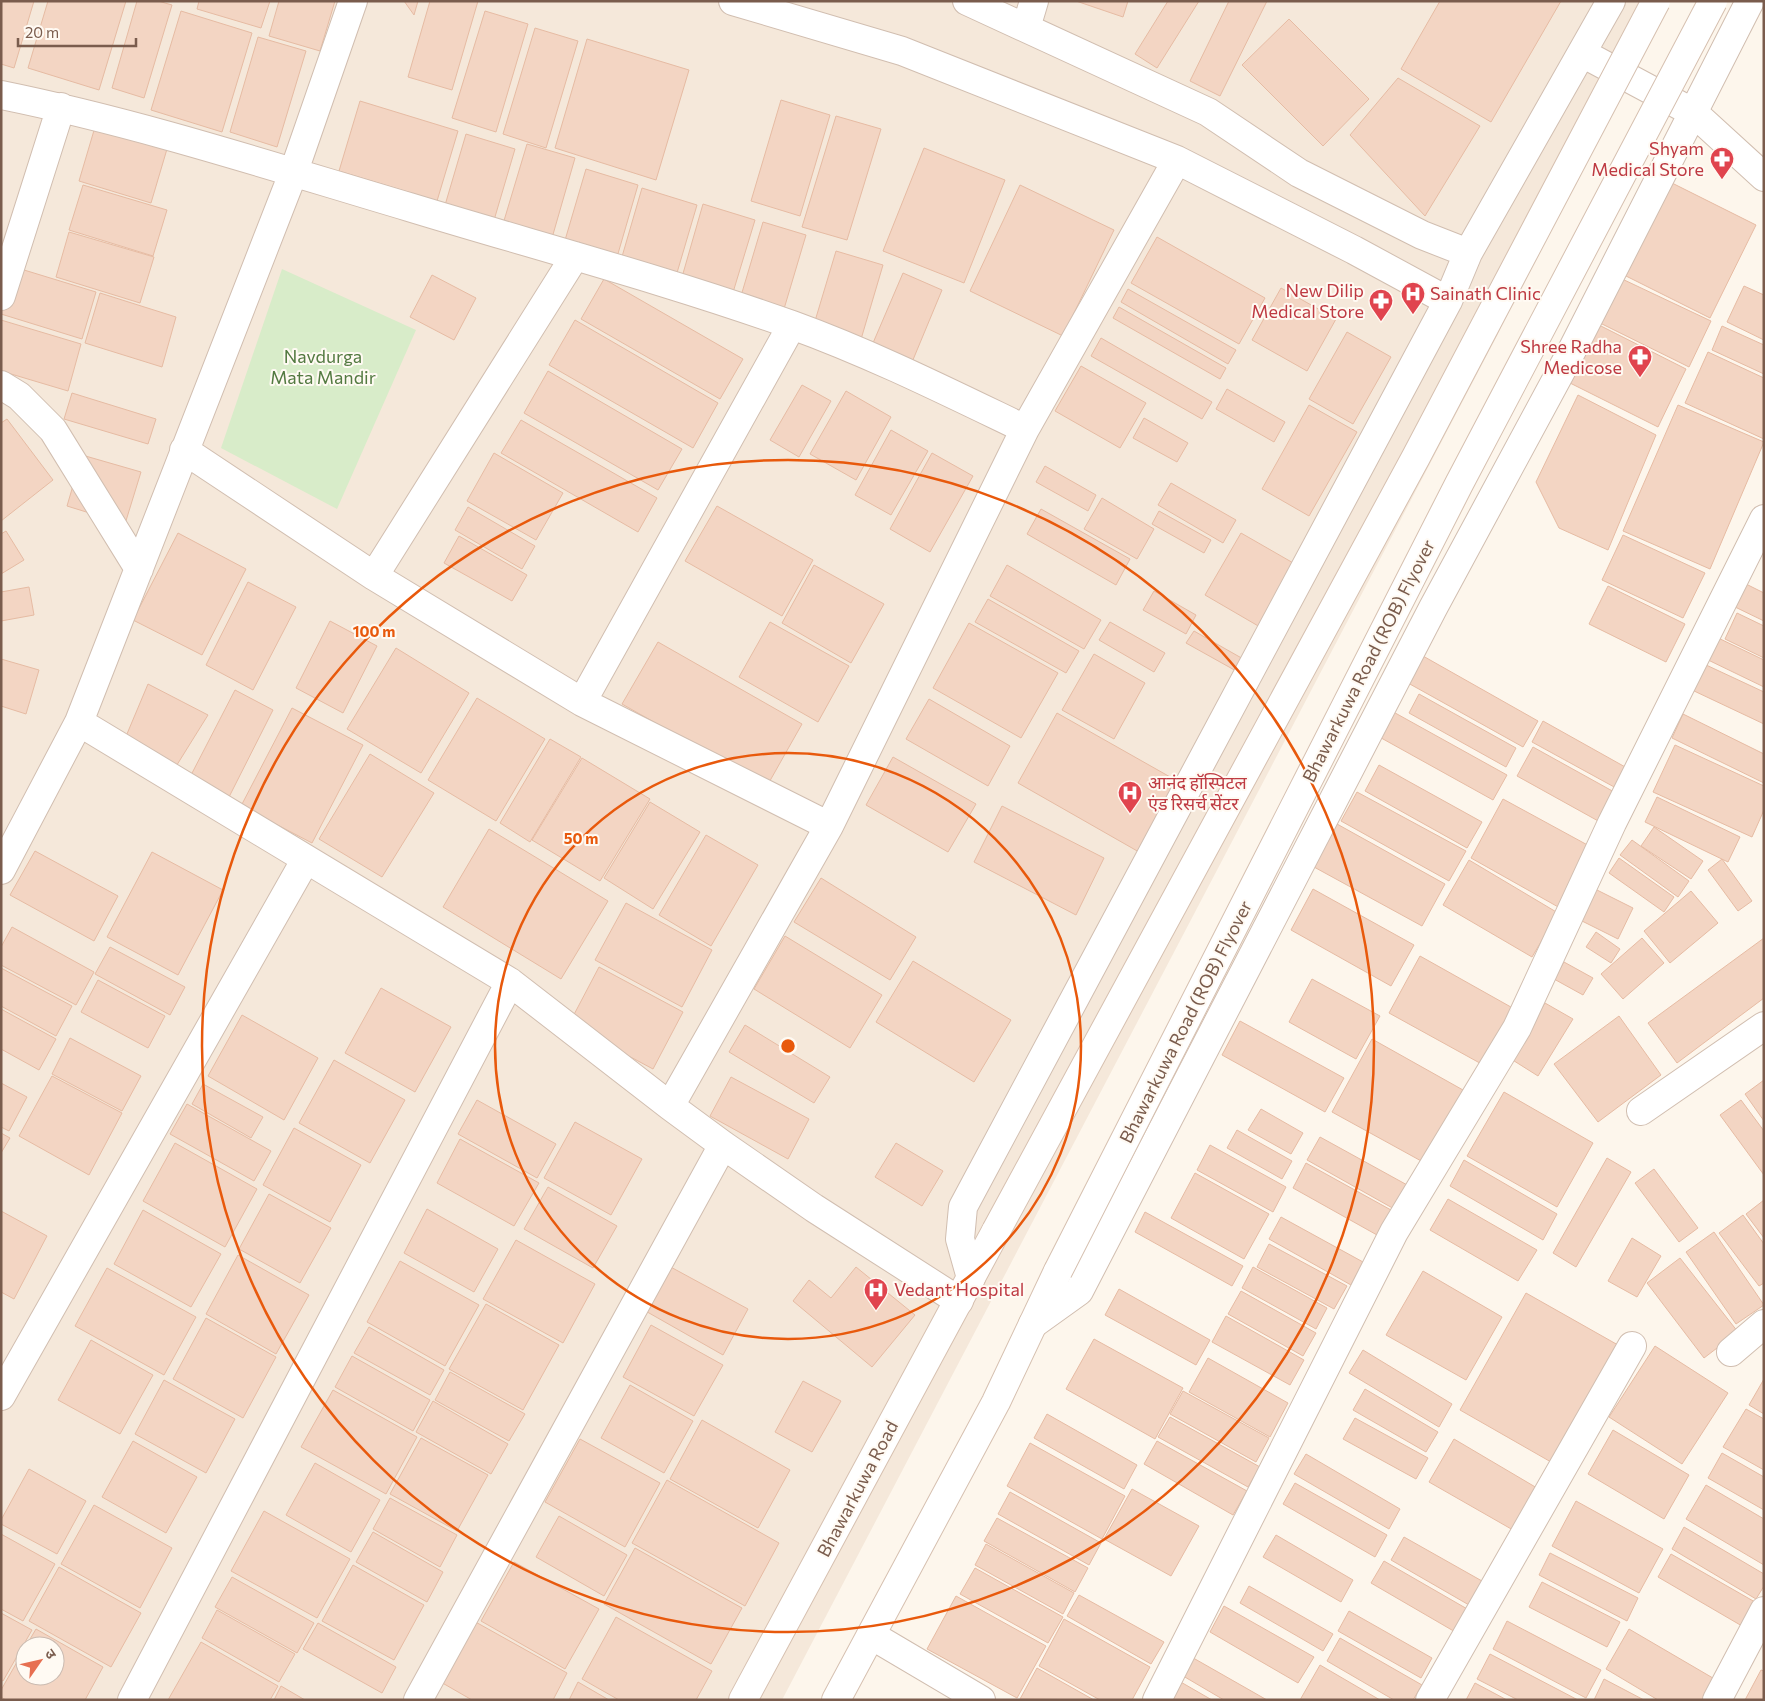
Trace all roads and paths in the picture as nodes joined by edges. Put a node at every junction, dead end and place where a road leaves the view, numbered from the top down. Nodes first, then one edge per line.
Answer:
1 (353, 1) edge
2 (733, 1) edge
3 (967, 1) edge
4 (1034, 1) edge
5 (1611, 1) edge
6 (1656, 1) edge
7 (1713, 1) edge
8 (1750, 1) edge
9 (1026, 28) junction
10 (1582, 53) junction
11 (1, 95) edge
12 (61, 107) junction
13 (1694, 113) junction
14 (1176, 160) junction
15 (294, 172) junction
16 (1764, 176) edge
17 (1468, 253) junction
18 (575, 256) junction
19 (1, 296) edge
20 (1448, 301) junction
21 (792, 325) junction
22 (1, 385) edge
23 (1025, 429) junction
24 (184, 450) junction
25 (1764, 519) edge
26 (139, 569) junction
27 (374, 576) junction
28 (582, 702) junction
29 (79, 722) junction
30 (829, 826) junction
31 (306, 859) junction
32 (1, 870) edge
33 (510, 982) junction
34 (1764, 1026) edge
35 (670, 1106) junction
36 (1642, 1111) dead end
37 (723, 1145) junction
38 (965, 1289) junction
39 (1033, 1324) junction
40 (1764, 1324) edge
41 (1632, 1346) dead end
42 (1731, 1352) dead end
43 (1, 1396) edge
44 (1764, 1611) edge
45 (871, 1635) junction
46 (132, 1700) edge
47 (418, 1700) edge
48 (743, 1700) edge
49 (836, 1700) edge
50 (981, 1700) edge
51 (1157, 1700) edge
52 (1430, 1700) edge
53 (1717, 1700) edge

1 - 15 street
2 - 14 street
3 - 9 street
4 - 9 street
5 - 10 street
6 - 38 street, bridge
7 - 39 street, Bhawarkuwa Road (ROB) Flyover, bridge
8 - 13 street
9 - 17 street
10 - 13 street
10 - 17 street
11 - 12 street
12 - 15 street
12 - 19 street
13 - 16 street
13 - 39 street
14 - 20 street
14 - 23 street
15 - 18 street
15 - 24 street
17 - 20 street
18 - 21 street
18 - 27 street
20 - 38 street
21 - 23 street
21 - 28 street
22 - 26 street
23 - 30 street
24 - 26 street
24 - 27 street
25 - 51 street
26 - 29 street
27 - 28 street
28 - 30 street
29 - 31 street
29 - 32 street
30 - 35 street
31 - 33 street
31 - 43 street
33 - 35 street
33 - 46 street
34 - 36 street
35 - 37 street
37 - 38 street
37 - 47 street
38 - 48 street, Bhawarkuwa Road
39 - 45 street
40 - 42 street
41 - 52 street
44 - 53 street
45 - 49 street
45 - 50 street

